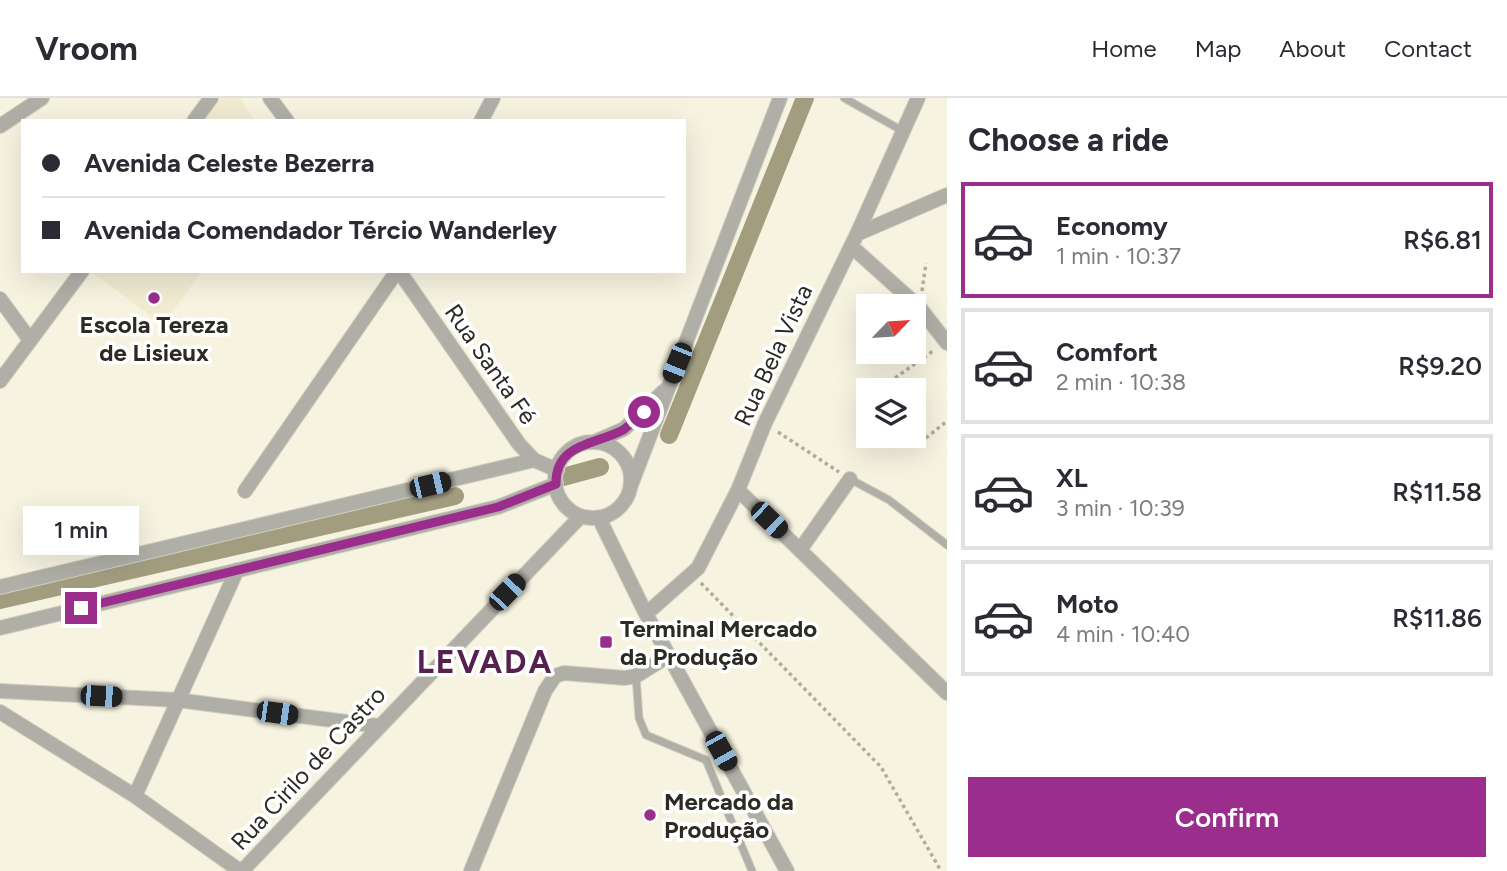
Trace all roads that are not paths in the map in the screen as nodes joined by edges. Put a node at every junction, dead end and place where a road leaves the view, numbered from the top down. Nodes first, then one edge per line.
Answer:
1 (42, 98) edge
2 (211, 98) edge
3 (270, 98) edge
4 (493, 98) edge
5 (780, 98) edge
6 (844, 98) edge
7 (918, 98) edge
8 (195, 119) edge
9 (286, 119) edge
10 (482, 119) edge
11 (0, 127) edge
12 (901, 130) junction
13 (947, 195) edge
14 (854, 240) junction
15 (80, 273) edge
16 (397, 273) edge
17 (399, 273) edge
18 (0, 299) edge
19 (30, 340) junction
20 (947, 342) edge
21 (0, 381) edge
22 (667, 387) junction
23 (593, 442) junction
24 (534, 460) junction
25 (557, 477) junction
26 (850, 479) joint
27 (631, 485) junction
28 (738, 489) junction
29 (245, 491) dead end
30 (581, 516) junction
31 (599, 518) junction
32 (947, 545) edge
33 (800, 550) junction
34 (237, 570) junction
35 (0, 587) edge
36 (646, 614) junction
37 (0, 628) edge
38 (668, 656) junction
39 (636, 676) junction
40 (0, 691) edge
41 (947, 693) edge
42 (177, 700) junction
43 (0, 712) edge
44 (378, 726) junction
45 (135, 796) junction
46 (241, 871) edge
47 (471, 871) edge
48 (752, 871) edge
49 (787, 871) edge

1 - 11 street
2 - 8 street
3 - 9 street
4 - 10 street
5 - 22 street
6 - 12 lane
7 - 12 street, Rua Bela Vista
12 - 14 street, Rua Bela Vista
13 - 14 street
14 - 20 street
14 - 28 street, Rua Bela Vista
15 - 19 street
16 - 29 street
17 - 24 street, Rua Santa Fé
18 - 19 street
19 - 21 street
22 - 23 street
22 - 27 street
23 - 25 street
23 - 27 street
24 - 25 street, Rua Santa Fé
24 - 35 street
25 - 30 street
25 - 34 street
26 - 32 lane
26 - 33 street
27 - 31 street
28 - 33 street
28 - 36 street, Rua Bela Vista
30 - 31 street
30 - 44 street, Rua Cirilo de Castro
31 - 36 street
33 - 41 street
34 - 37 street
34 - 42 street
36 - 38 street
38 - 39 street
38 - 49 street
39 - 47 street
39 - 48 lane
40 - 42 street
42 - 44 street
42 - 45 street
43 - 45 street
44 - 46 street, Rua Cirilo de Castro
45 - 46 street

